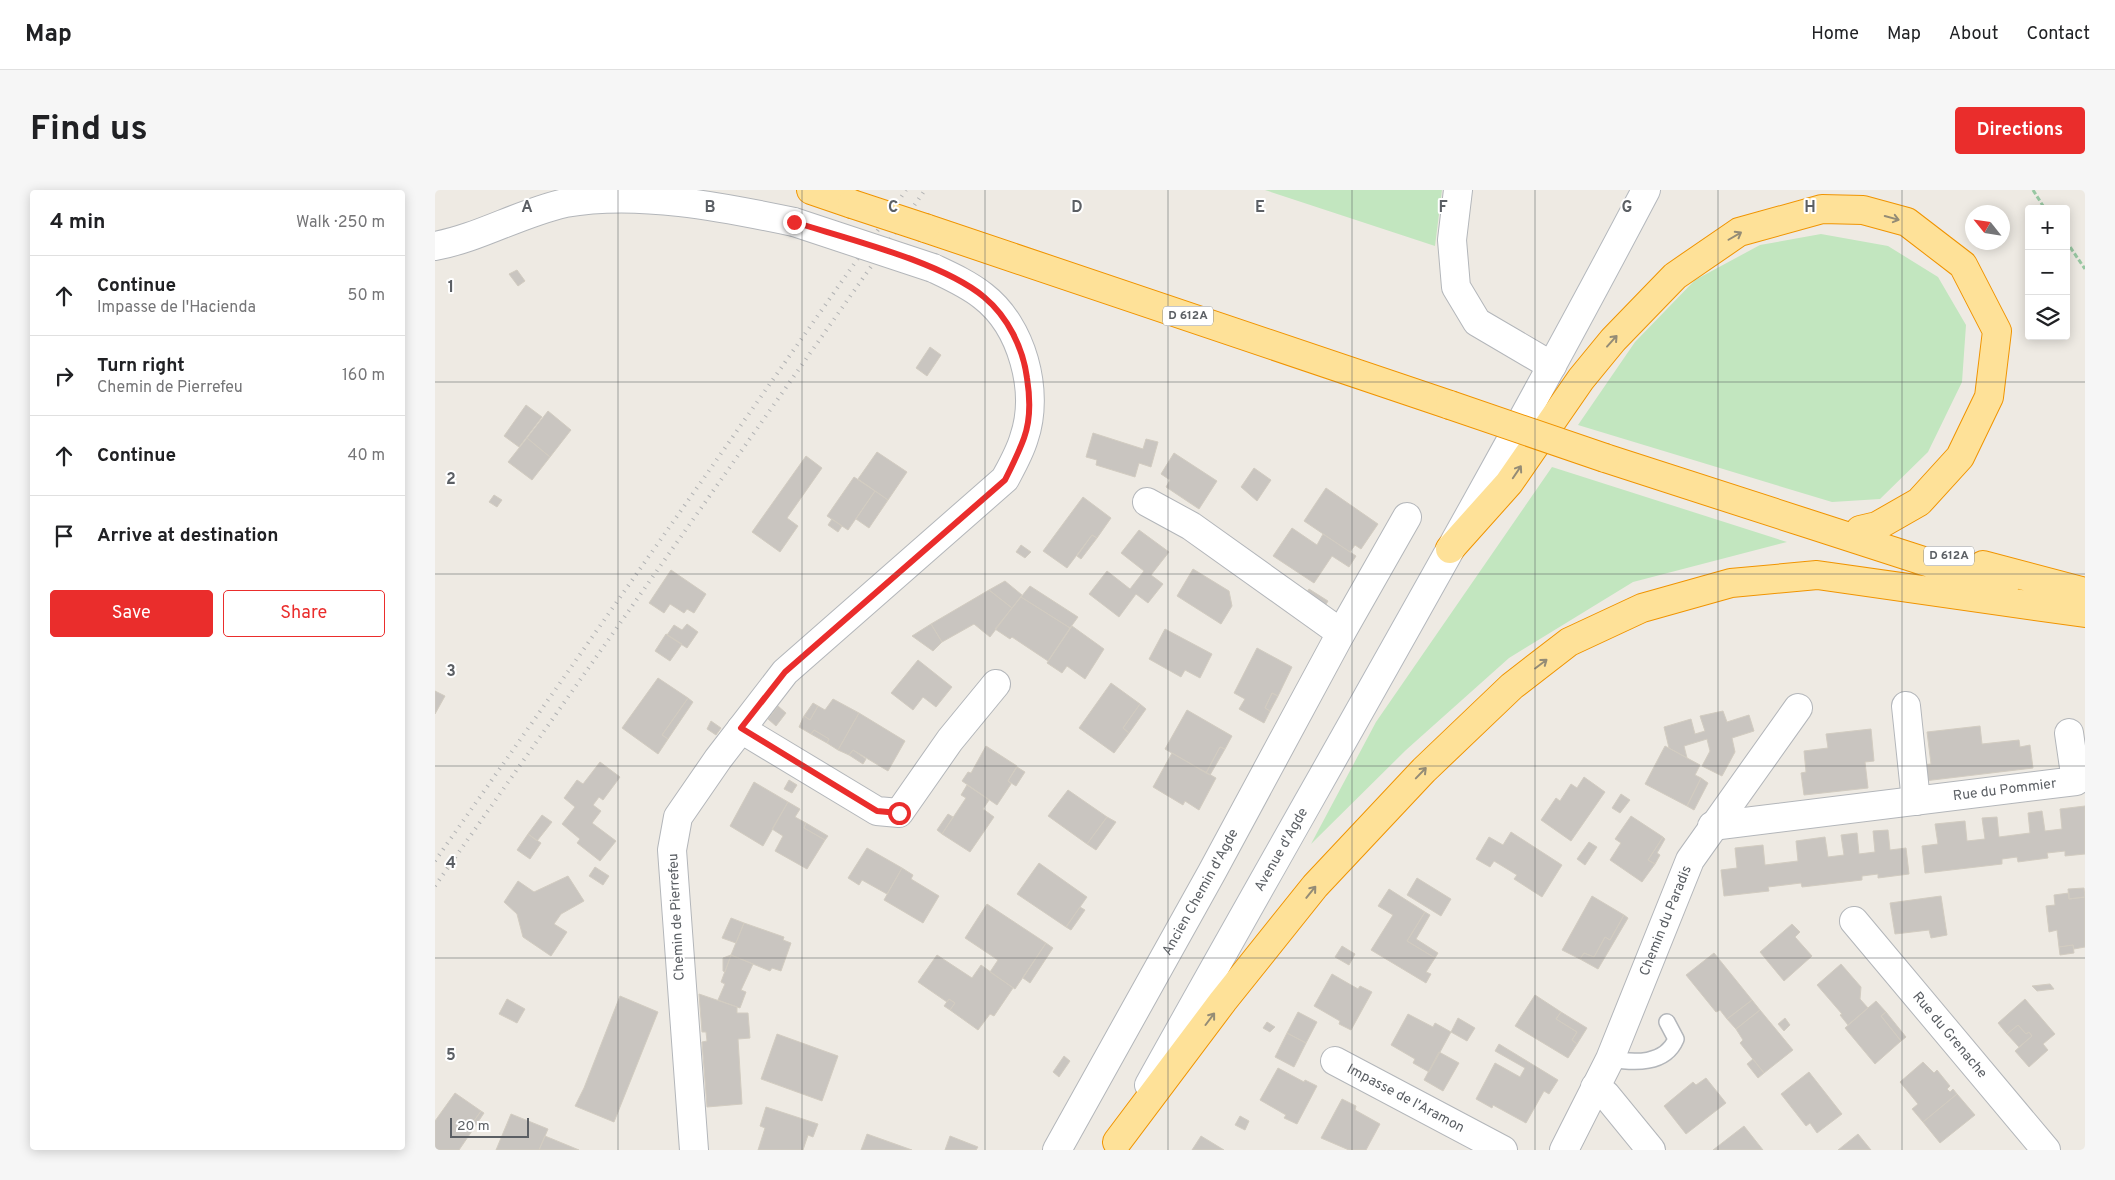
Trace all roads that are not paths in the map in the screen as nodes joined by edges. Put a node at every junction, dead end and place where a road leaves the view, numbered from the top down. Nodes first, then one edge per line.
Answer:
1 (811, 190) edge
2 (1458, 190) edge
3 (1646, 190) edge
4 (435, 246) edge
5 (1552, 366) junction
6 (1147, 502) dead end
7 (1407, 517) dead end
8 (1812, 523) junction
9 (1860, 530) junction
10 (1450, 549) junction
11 (2083, 605) edge
12 (1341, 633) junction
13 (996, 684) dead end
14 (1906, 706) dead end
15 (1798, 708) dead end
16 (741, 728) junction
17 (2069, 734) dead end
18 (1916, 800) junction
19 (1712, 826) junction
20 (1854, 921) dead end
21 (1667, 1022) dead end
22 (1610, 1059) junction
23 (1335, 1061) dead end
24 (1595, 1087) junction
25 (1115, 1146) edge
26 (694, 1150) edge
27 (1057, 1150) edge
28 (1503, 1150) edge
29 (1564, 1150) edge
30 (1651, 1150) edge
31 (2046, 1150) edge

1 - 8 highway, D 612A, bridge
2 - 5 street
3 - 5 street, Avenue d'Agde
4 - 16 street, Chemin de Pierrefeu, bridge
5 - 10 street, Avenue d'Agde
6 - 12 street
7 - 12 street, Ancien Chemin d'Agde
8 - 9 highway, D 612A
8 - 11 highway, D 612A
10 -> 9 highway
9 - 11 highway, D 612A
10 - 25 street, Avenue d'Agde
25 -> 11 highway
12 - 27 street, Ancien Chemin d'Agde
13 - 16 street
14 - 18 street
15 - 19 street, Chemin du Paradis
16 - 26 street, Chemin de Pierrefeu
17 - 18 street, Rue du Pommier
18 - 19 street, Rue du Pommier
19 - 22 street, Chemin du Paradis
20 - 31 street, Rue du Grenache
21 - 22 lane
22 - 24 street, Chemin du Paradis
23 - 28 street, Impasse de l'Aramon
24 - 29 street, Chemin du Paradis
24 - 30 street

